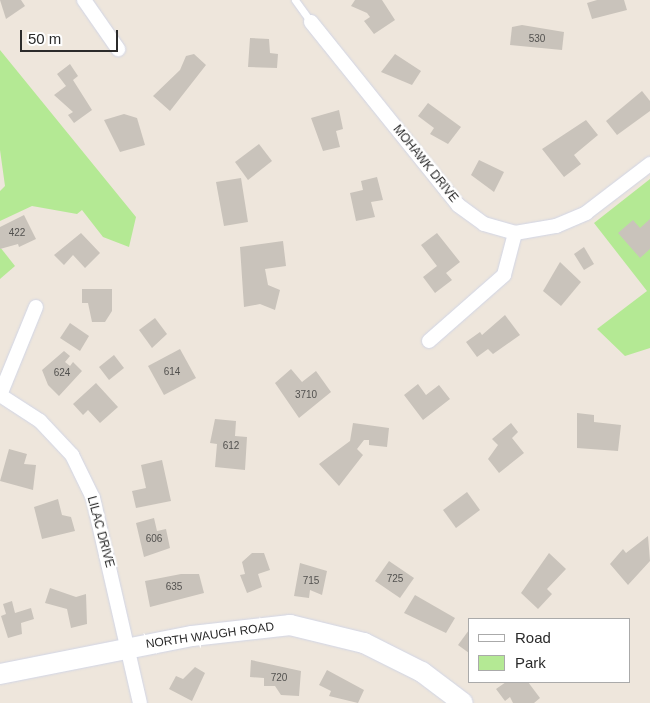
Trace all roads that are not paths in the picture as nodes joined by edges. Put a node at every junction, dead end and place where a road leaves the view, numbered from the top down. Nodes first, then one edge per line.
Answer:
1 (84, 0) edge
2 (295, 0) edge
3 (310, 22) joint
4 (118, 49) dead end
5 (650, 164) edge
6 (515, 234) junction
7 (36, 307) dead end
8 (429, 341) dead end
9 (0, 395) edge
10 (128, 647) junction
11 (0, 674) edge
12 (140, 703) edge
13 (463, 703) edge

1 - 4 street
2 - 3 lane
3 - 6 street, MOHAWK DRIVE
5 - 6 street, MOHAWK DRIVE
6 - 8 street
7 - 9 street
9 - 10 street, LILAC DRIVE
10 - 11 street, NORTH WAUGH ROAD
10 - 12 street, LILAC DRIVE
10 - 13 street, NORTH WAUGH ROAD

